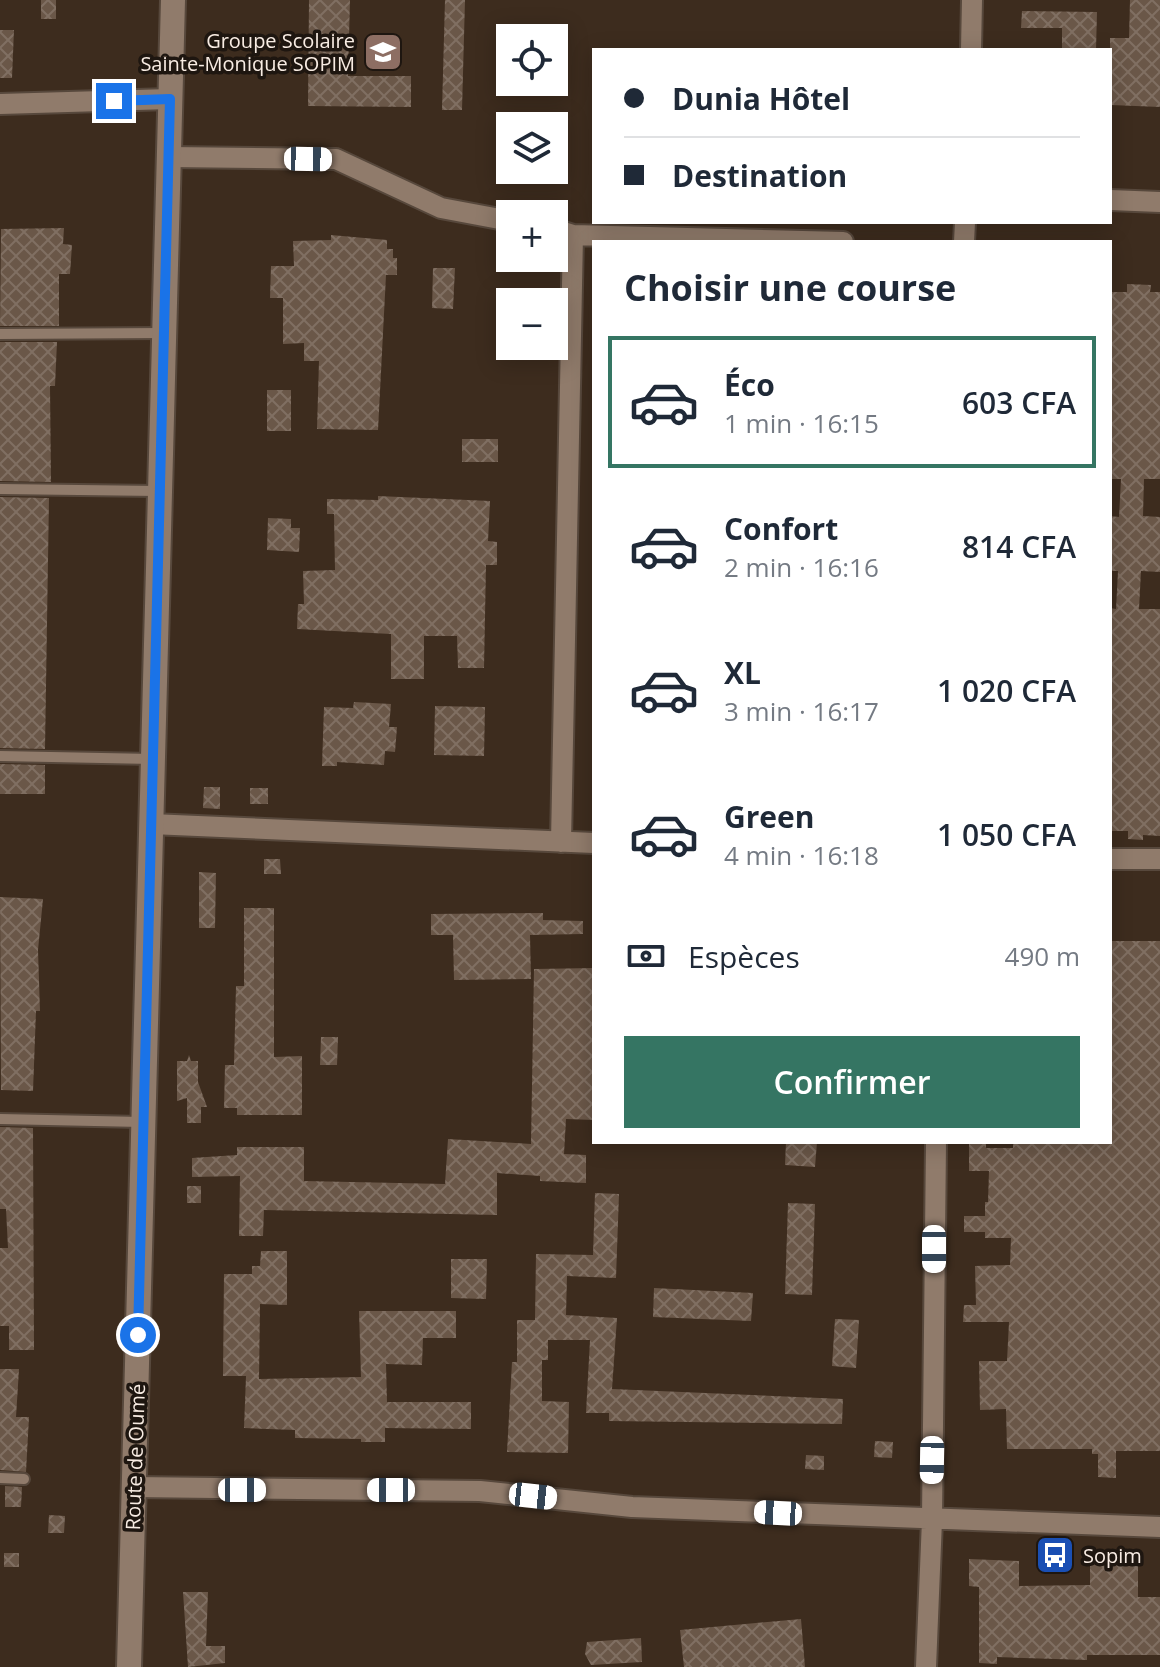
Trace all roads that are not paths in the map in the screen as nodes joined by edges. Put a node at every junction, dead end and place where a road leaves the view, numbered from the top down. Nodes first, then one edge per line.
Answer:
1 (173, 0) edge
2 (972, 0) edge
3 (971, 48) edge
4 (170, 99) junction
5 (0, 104) edge
6 (169, 157) junction
7 (1112, 200) edge
8 (1160, 202) edge
9 (496, 218) edge
10 (568, 232) edge
11 (787, 240) edge
12 (564, 272) edge
13 (164, 333) junction
14 (0, 334) edge
15 (0, 489) edge
16 (160, 491) junction
17 (0, 756) edge
18 (153, 759) junction
19 (151, 824) junction
20 (561, 842) junction
21 (592, 843) edge
22 (1112, 859) edge
23 (1160, 859) edge
24 (0, 1119) edge
25 (144, 1122) junction
26 (936, 1144) edge
27 (0, 1478) edge
28 (24, 1479) dead end
29 (134, 1487) junction
30 (932, 1520) junction
31 (1160, 1527) edge
32 (129, 1667) edge
33 (926, 1667) edge

1 - 4 street, Route de Oumé
2 - 3 street
4 - 5 street
4 - 6 street, Route de Oumé
6 - 9 street
6 - 13 street, Route de Oumé
7 - 8 street
10 - 11 street
12 - 20 street
13 - 14 lane
13 - 16 street, Route de Oumé
15 - 16 lane
16 - 18 street, Route de Oumé
17 - 18 lane
18 - 19 street, Route de Oumé
19 - 20 street
19 - 25 street, Route de Oumé
20 - 21 street
22 - 23 street
24 - 25 lane
25 - 29 street, Route de Oumé
26 - 30 street
27 - 28 lane
29 - 30 street
29 - 32 street, Route de Oumé
30 - 31 street
30 - 33 street

